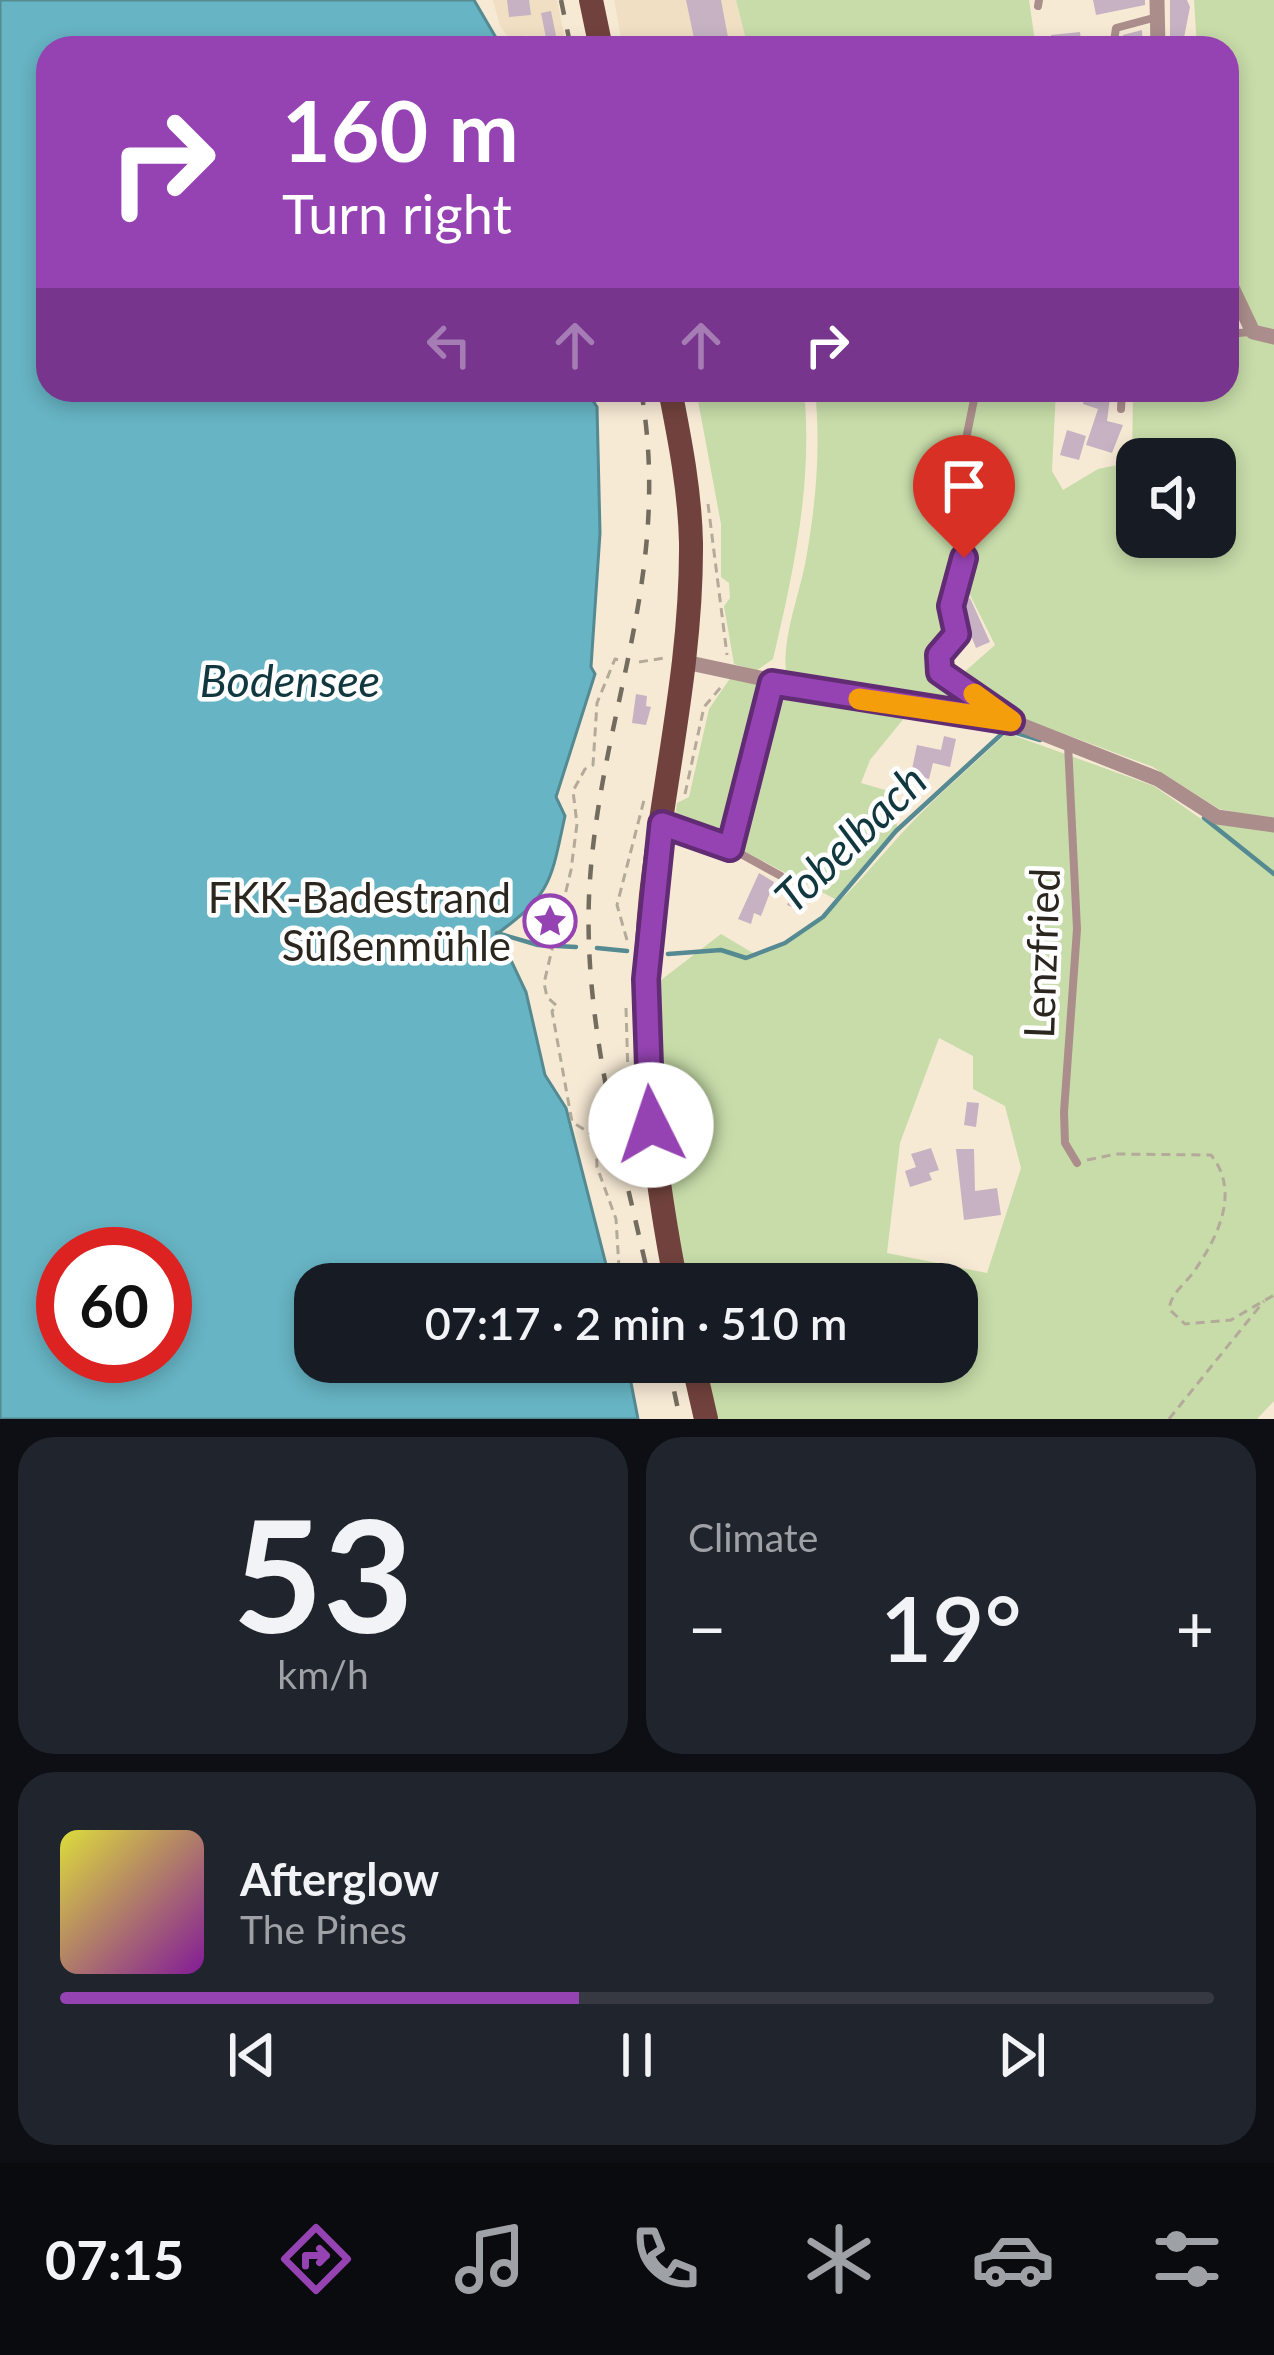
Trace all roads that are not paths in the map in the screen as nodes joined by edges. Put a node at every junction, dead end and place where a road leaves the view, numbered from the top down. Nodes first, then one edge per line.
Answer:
1 (591, 0) edge
2 (1158, 8) edge
3 (598, 36) edge
4 (1115, 36) edge
5 (1239, 303) edge
6 (1253, 332) junction
7 (1239, 333) edge
8 (1274, 337) edge
9 (672, 402) edge
10 (974, 402) edge
11 (1121, 402) edge
12 (1120, 409) dead end
13 (685, 662) junction
14 (772, 683) junction
15 (1011, 721) junction
16 (1067, 742) junction
17 (662, 824) junction
18 (1274, 825) edge
19 (730, 848) junction
20 (781, 876) dead end
21 (1077, 1163) road end
22 (673, 1263) edge
23 (698, 1383) edge
24 (706, 1419) edge

1 - 3 main road
2 - 4 lane
5 - 6 street
6 - 7 lane
6 - 8 street
9 - 13 main road
10 - 15 lane
11 - 12 lane
13 - 14 street
13 - 17 main road
14 - 15 street
14 - 19 lane
15 - 16 street
16 - 18 street
16 - 21 lane, Lenzfried
17 - 19 lane
17 - 22 main road
19 - 20 lane
23 - 24 main road

